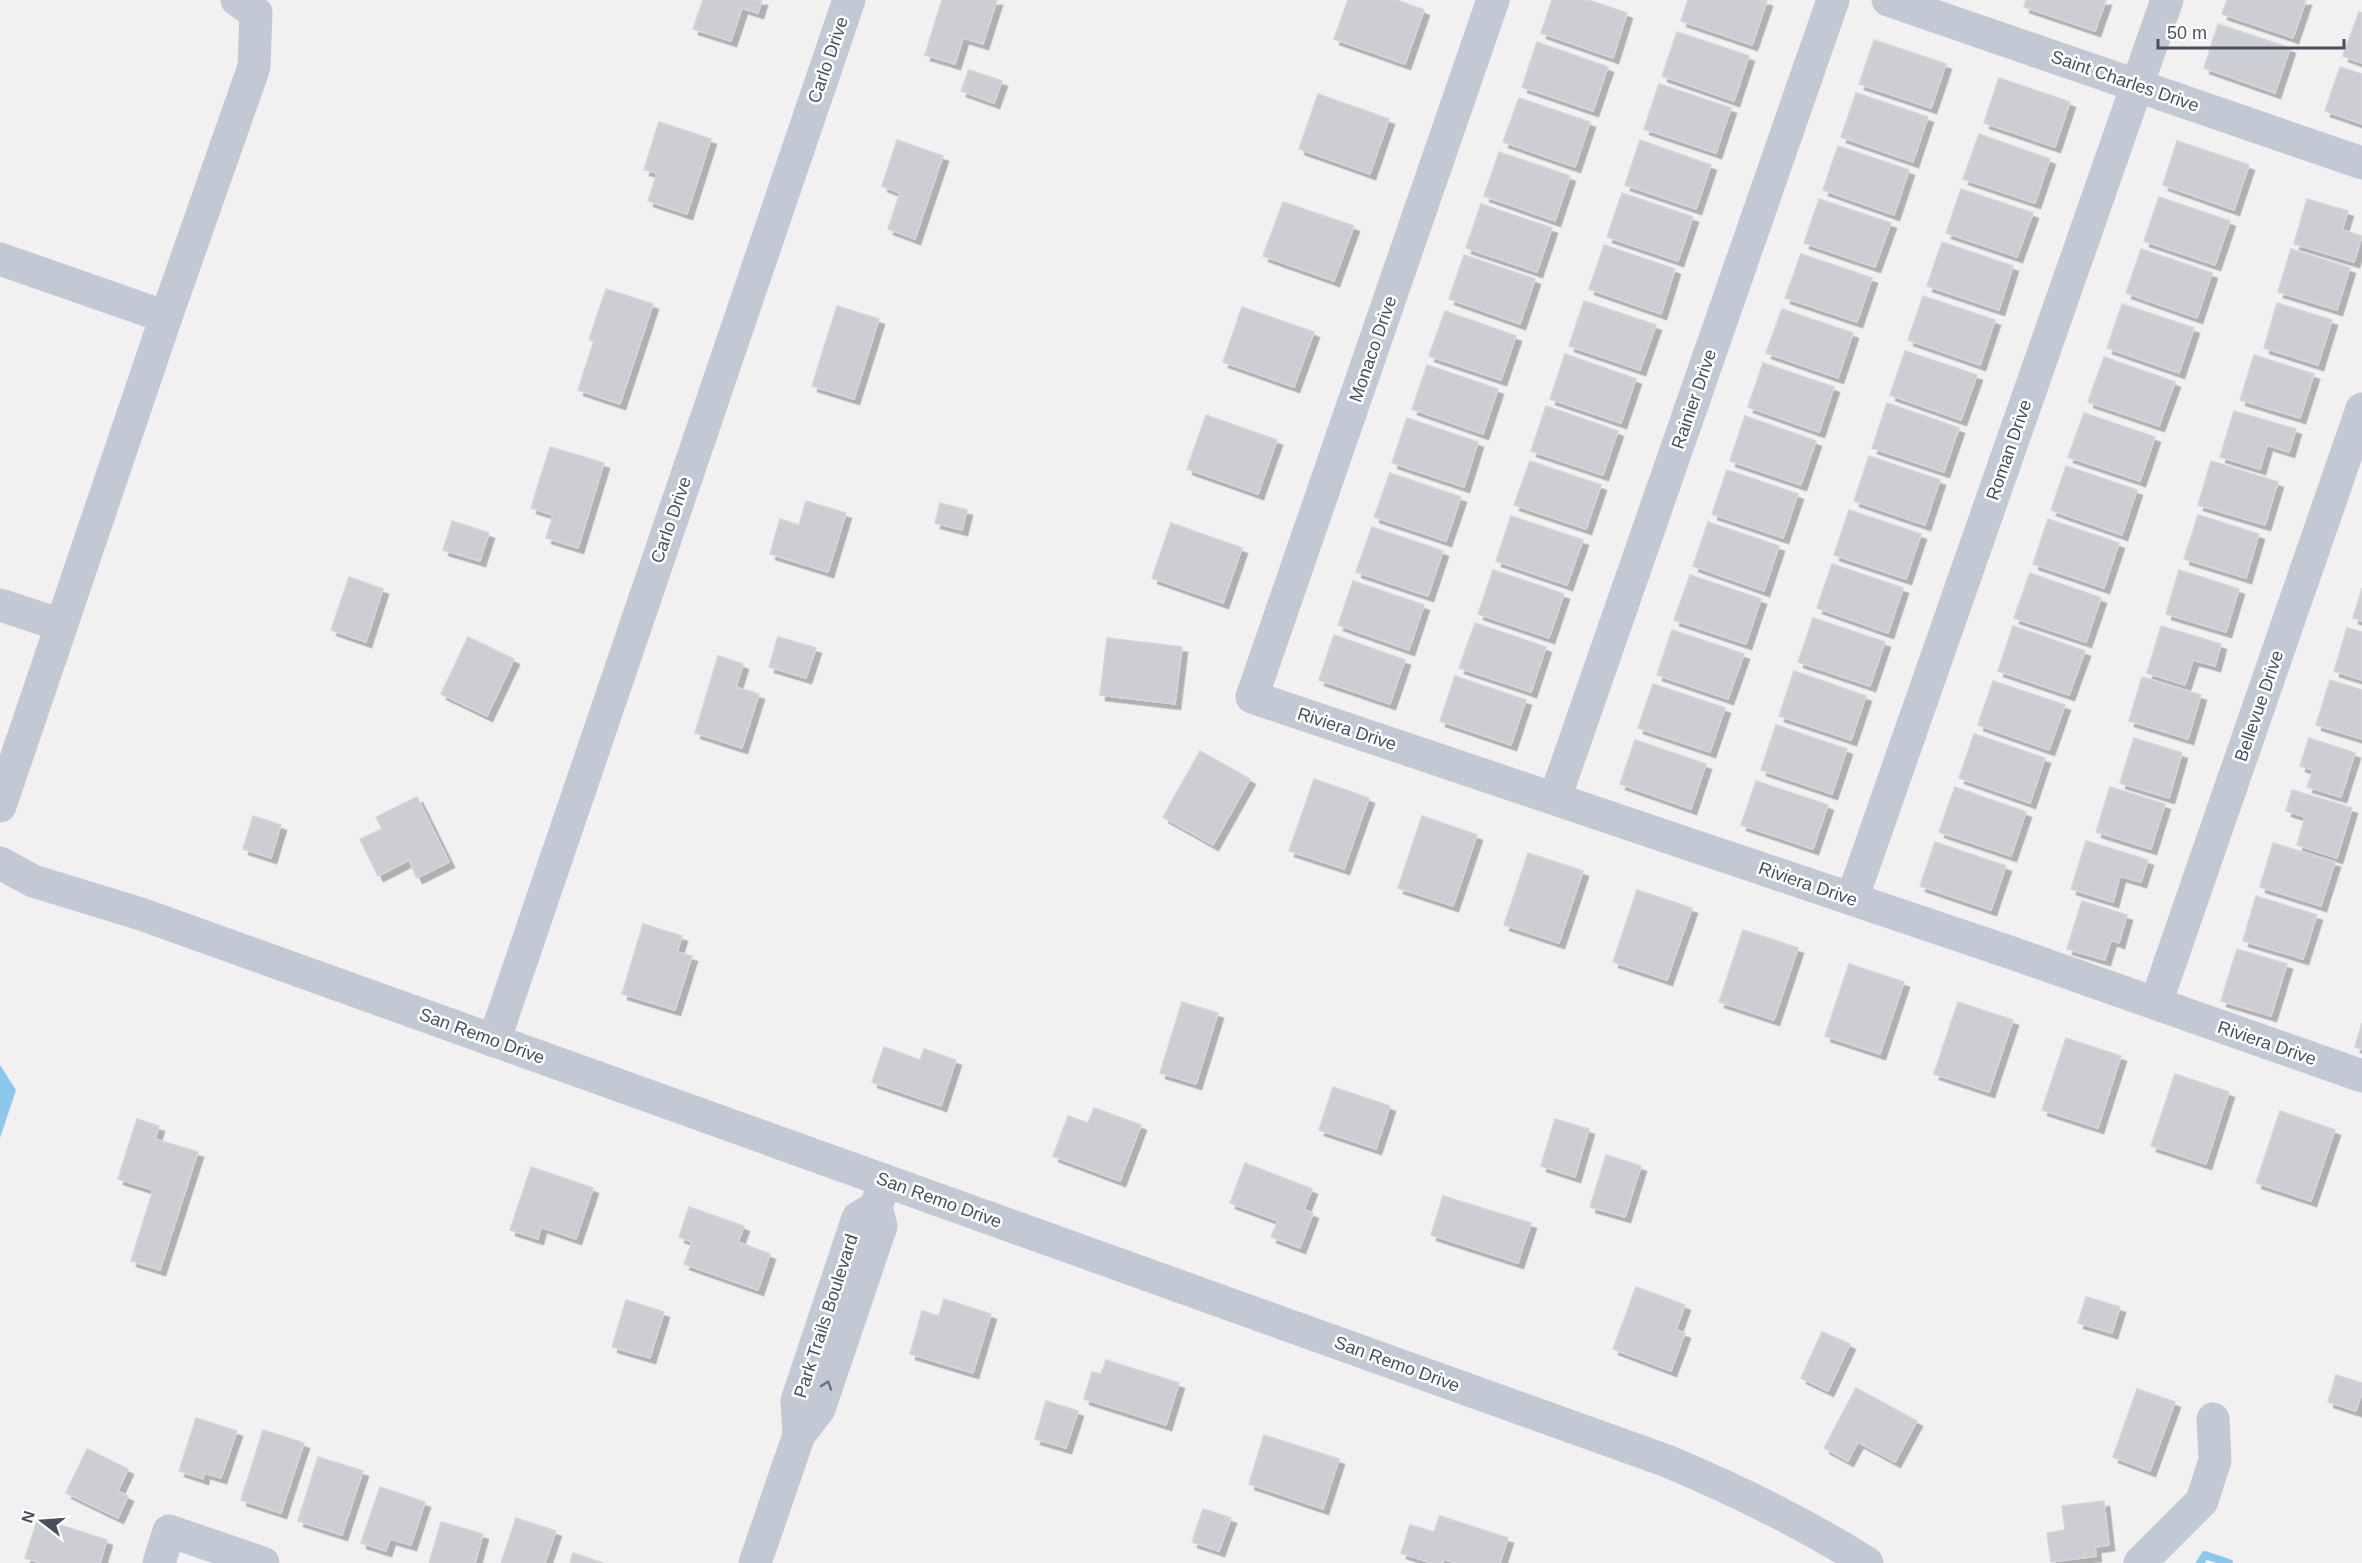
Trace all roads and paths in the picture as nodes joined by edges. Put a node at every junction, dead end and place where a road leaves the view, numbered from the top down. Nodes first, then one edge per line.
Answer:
1 (237, 0) edge
2 (849, 0) edge
3 (1493, 0) edge
4 (1833, 0) edge
5 (1888, 0) edge
6 (2167, 0) edge
7 (2137, 86) junction
8 (2362, 163) edge
9 (0, 259) edge
10 (166, 317) junction
11 (2362, 409) edge
12 (0, 605) edge
13 (61, 625) junction
14 (1252, 697) joint
15 (1555, 798) junction
16 (0, 806) edge
17 (0, 863) edge
18 (1852, 899) junction
19 (2156, 1003) junction
20 (494, 1041) junction
21 (2362, 1076) edge
22 (880, 1194) junction
23 (2213, 1419) dead end
24 (159, 1563) edge
25 (263, 1563) edge
26 (755, 1563) edge
27 (1867, 1563) edge
28 (2140, 1563) edge

1 - 10 street
2 - 20 street, Carlo Drive
3 - 14 street, Monaco Drive
4 - 15 street, Rainier Drive
5 - 7 street, Saint Charles Drive
6 - 7 street, Roman Drive
7 - 8 street, Saint Charles Drive
7 - 18 street, Roman Drive
9 - 10 street
10 - 13 street
11 - 19 street, Bellevue Drive
12 - 13 street
13 - 16 street
14 - 15 street, Riviera Drive
15 - 18 street, Riviera Drive
17 - 20 street, San Remo Drive
18 - 19 street, Riviera Drive
19 - 21 street, Riviera Drive
20 - 22 street, San Remo Drive
22 - 26 street, Park Trails Boulevard
22 - 27 street, San Remo Drive
23 - 28 street
24 - 25 street

